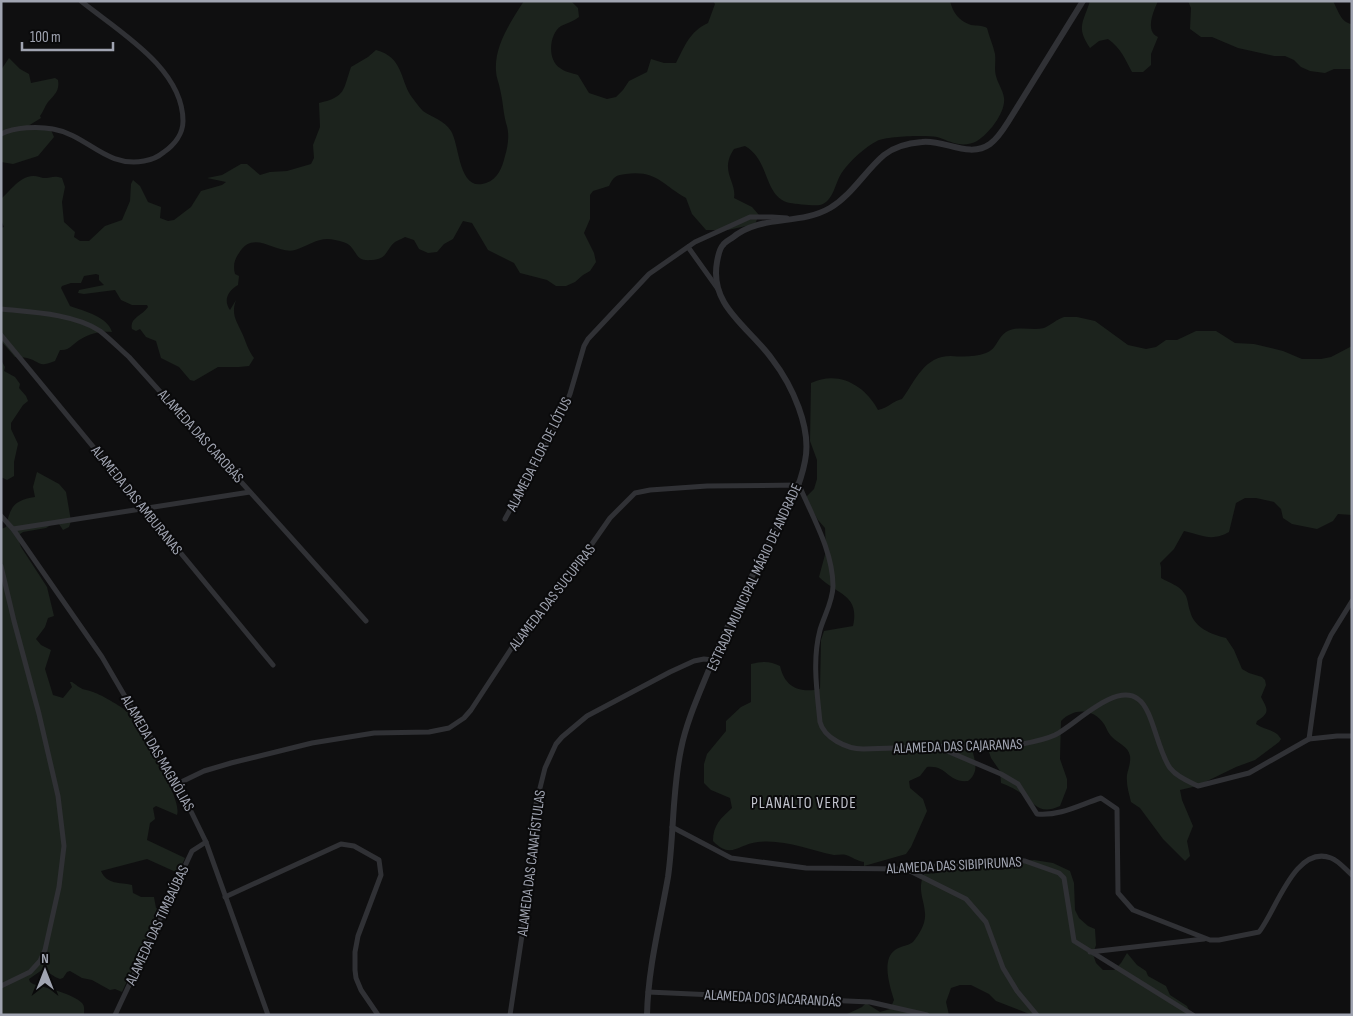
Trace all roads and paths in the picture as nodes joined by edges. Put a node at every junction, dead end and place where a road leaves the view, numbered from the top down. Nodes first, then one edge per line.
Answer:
1 (81, 1) edge
2 (1083, 1) edge
3 (1, 134) edge
4 (792, 219) junction
5 (688, 247) junction
6 (718, 290) junction
7 (1, 309) edge
8 (1, 335) edge
9 (799, 485) junction
10 (250, 492) junction
11 (144, 508) junction
12 (1, 516) edge
13 (505, 519) dead end
14 (13, 529) junction
15 (1, 566) edge
16 (1352, 601) edge
17 (366, 621) dead end
18 (713, 660) junction
19 (273, 665) dead end
20 (1352, 736) edge
21 (1309, 739) junction
22 (937, 747) junction
23 (177, 784) junction
24 (672, 827) junction
25 (206, 842) junction
26 (906, 869) junction
27 (1352, 875) edge
28 (225, 897) junction
29 (1206, 938) junction
30 (1090, 952) junction
31 (1, 986) edge
32 (648, 992) junction
33 (115, 1015) edge
34 (268, 1015) edge
35 (378, 1015) edge
36 (510, 1015) edge
37 (647, 1015) edge
38 (927, 1015) edge
39 (1037, 1015) edge
40 (1193, 1015) edge

1 - 3 street
2 - 4 street, ESTRADA MUNICIPAL MÁRIO DE ANDRADE
4 - 5 street, ALAMEDA FLOR DE LÓTUS
4 - 6 street, ESTRADA MUNICIPAL MÁRIO DE ANDRADE
5 - 6 street
5 - 13 street, ALAMEDA FLOR DE LÓTUS
6 - 9 street, ESTRADA MUNICIPAL MÁRIO DE ANDRADE
7 - 10 street, ALAMEDA DAS CAROBÁS
8 - 11 street, ALAMEDA DAS AMBURANAS
9 - 18 street, ESTRADA MUNICIPAL MÁRIO DE ANDRADE
9 - 22 street, ALAMEDA DAS CAJARANAS
9 - 23 street, ALAMEDA DAS SUCUPIRAS
10 - 11 street
10 - 17 street, ALAMEDA DAS CAROBÁS
11 - 14 street
11 - 19 street, ALAMEDA DAS AMBURANAS
12 - 14 street, ALAMEDA DAS MAGNÓLIAS
14 - 23 street, ALAMEDA DAS MAGNÓLIAS
15 - 31 street
16 - 21 street
18 - 24 street, ESTRADA MUNICIPAL MÁRIO DE ANDRADE
18 - 36 street, ALAMEDA DAS CANAFÍSTULAS
20 - 21 street
21 - 22 street, ALAMEDA DAS CAJARANAS
22 - 29 street
23 - 25 street, ALAMEDA DAS MAGNÓLIAS
24 - 26 street, ALAMEDA DAS SIBIPIRUNAS
24 - 32 street, ESTRADA MUNICIPAL MÁRIO DE ANDRADE
25 - 28 street, ALAMEDA DAS MAGNÓLIAS
25 - 33 street, ALAMEDA DAS TIMBAÚBAS
26 - 30 street, ALAMEDA DAS SIBIPIRUNAS
26 - 39 street
27 - 29 street
28 - 34 street, ALAMEDA DAS MAGNÓLIAS
28 - 35 street
29 - 30 street
30 - 40 street, ALAMEDA DAS SIBIPIRUNAS
32 - 37 street, ESTRADA MUNICIPAL MÁRIO DE ANDRADE
32 - 38 street, ALAMEDA DOS JACARANDÁS

